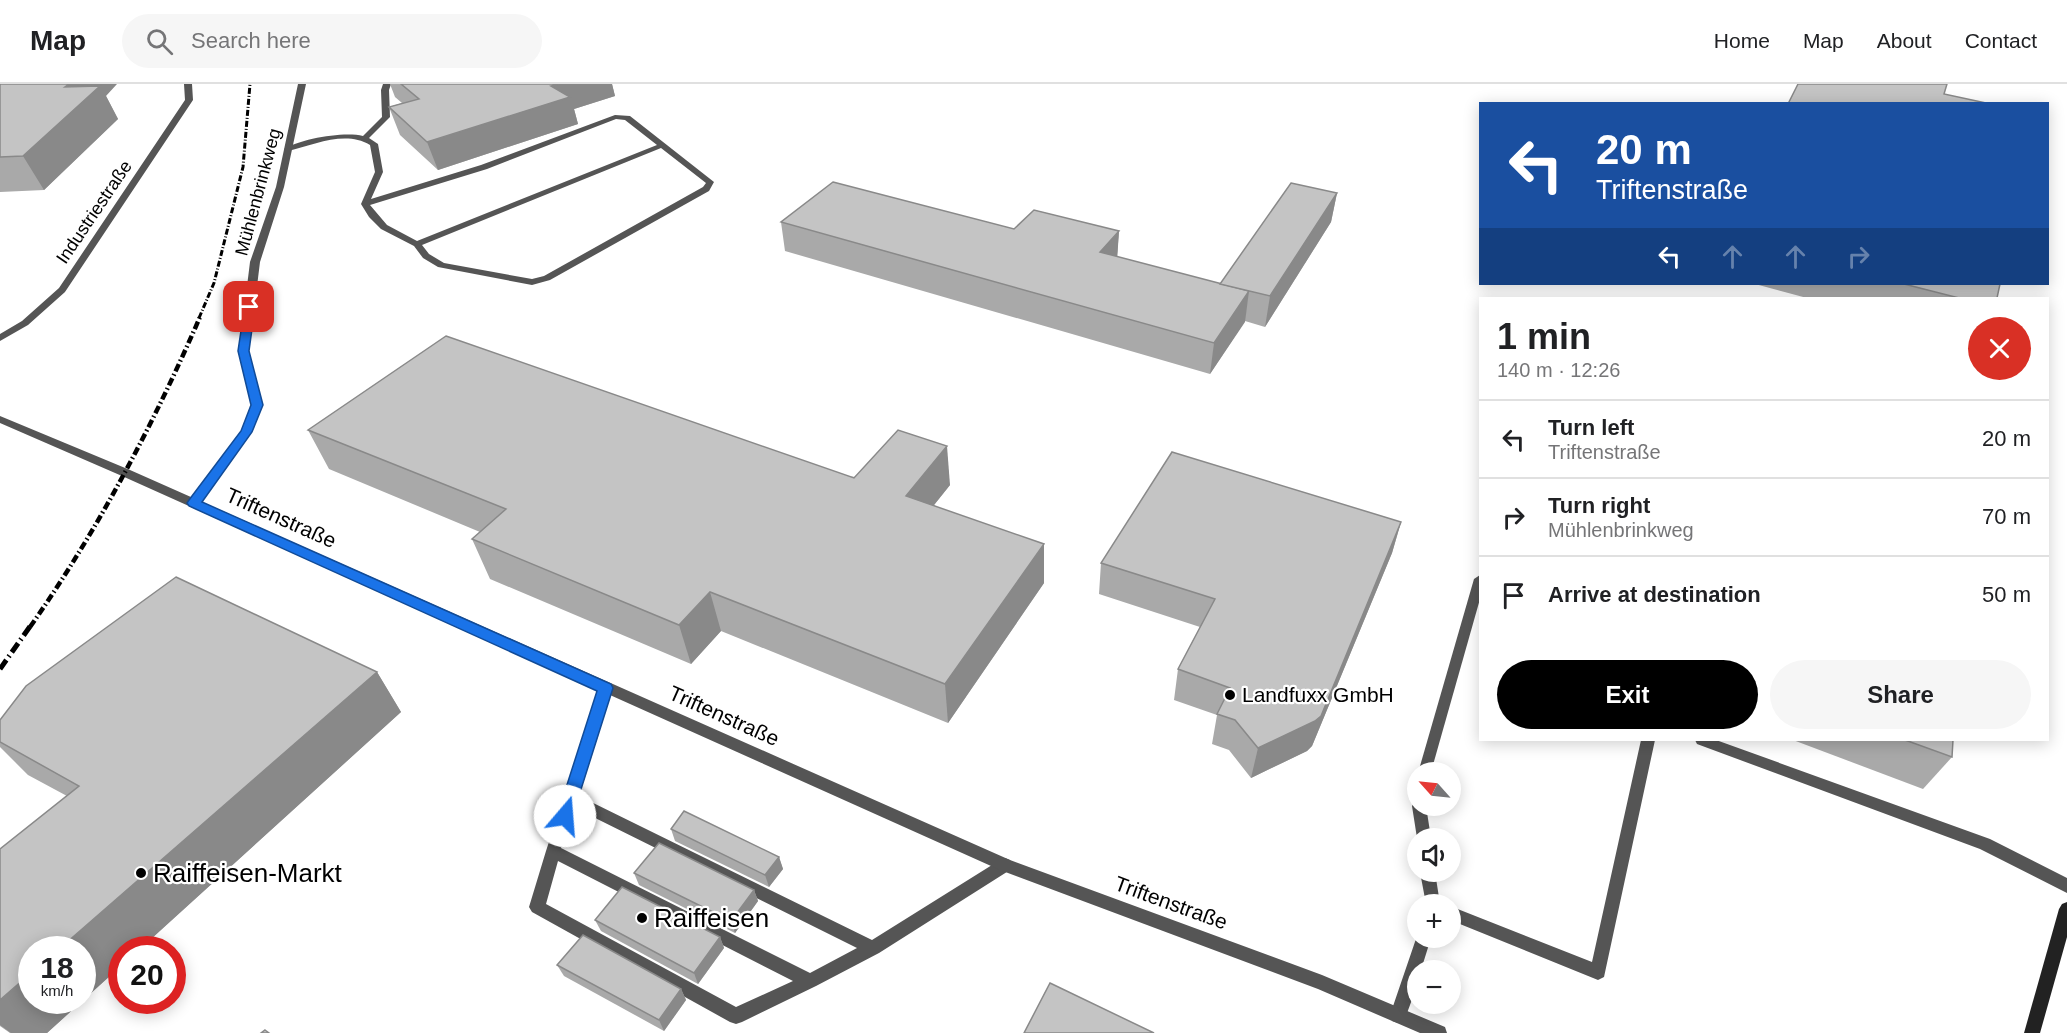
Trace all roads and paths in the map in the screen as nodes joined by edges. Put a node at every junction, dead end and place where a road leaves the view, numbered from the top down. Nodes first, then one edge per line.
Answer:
1 (188, 84) edge
2 (302, 84) edge
3 (387, 84) edge
4 (366, 137) junction
5 (663, 145) junction
6 (288, 149) junction
7 (365, 204) junction
8 (417, 244) junction
9 (0, 338) edge
10 (0, 419) edge
11 (194, 503) junction
12 (1479, 582) edge
13 (606, 688) junction
14 (1648, 741) edge
15 (1705, 741) edge
16 (1427, 762) edge
17 (571, 799) junction
18 (554, 851) junction
19 (1005, 865) junction
20 (2067, 886) edge
21 (2067, 909) edge
22 (1461, 917) edge
23 (873, 948) junction
24 (1420, 948) edge
25 (810, 981) junction
26 (1398, 1015) junction
27 (1439, 1033) edge
28 (2032, 1033) edge

1 - 9 street, Industriestraße
2 - 6 street, Mühlenbrinkweg
3 - 4 street
4 - 6 street
4 - 7 street
5 - 7 street
5 - 8 street
5 - 8 street
6 - 11 street, Mühlenbrinkweg
7 - 8 street
10 - 11 street, Triftenstraße
11 - 13 street, Triftenstraße
12 - 16 street
13 - 17 street
13 - 19 street, Triftenstraße
14 - 22 street
15 - 20 street
17 - 18 street
17 - 23 street
18 - 25 street
18 - 25 street
19 - 23 street
19 - 26 street, Triftenstraße
21 - 28 main road
23 - 25 street
24 - 26 street
26 - 27 street, Triftenstraße

